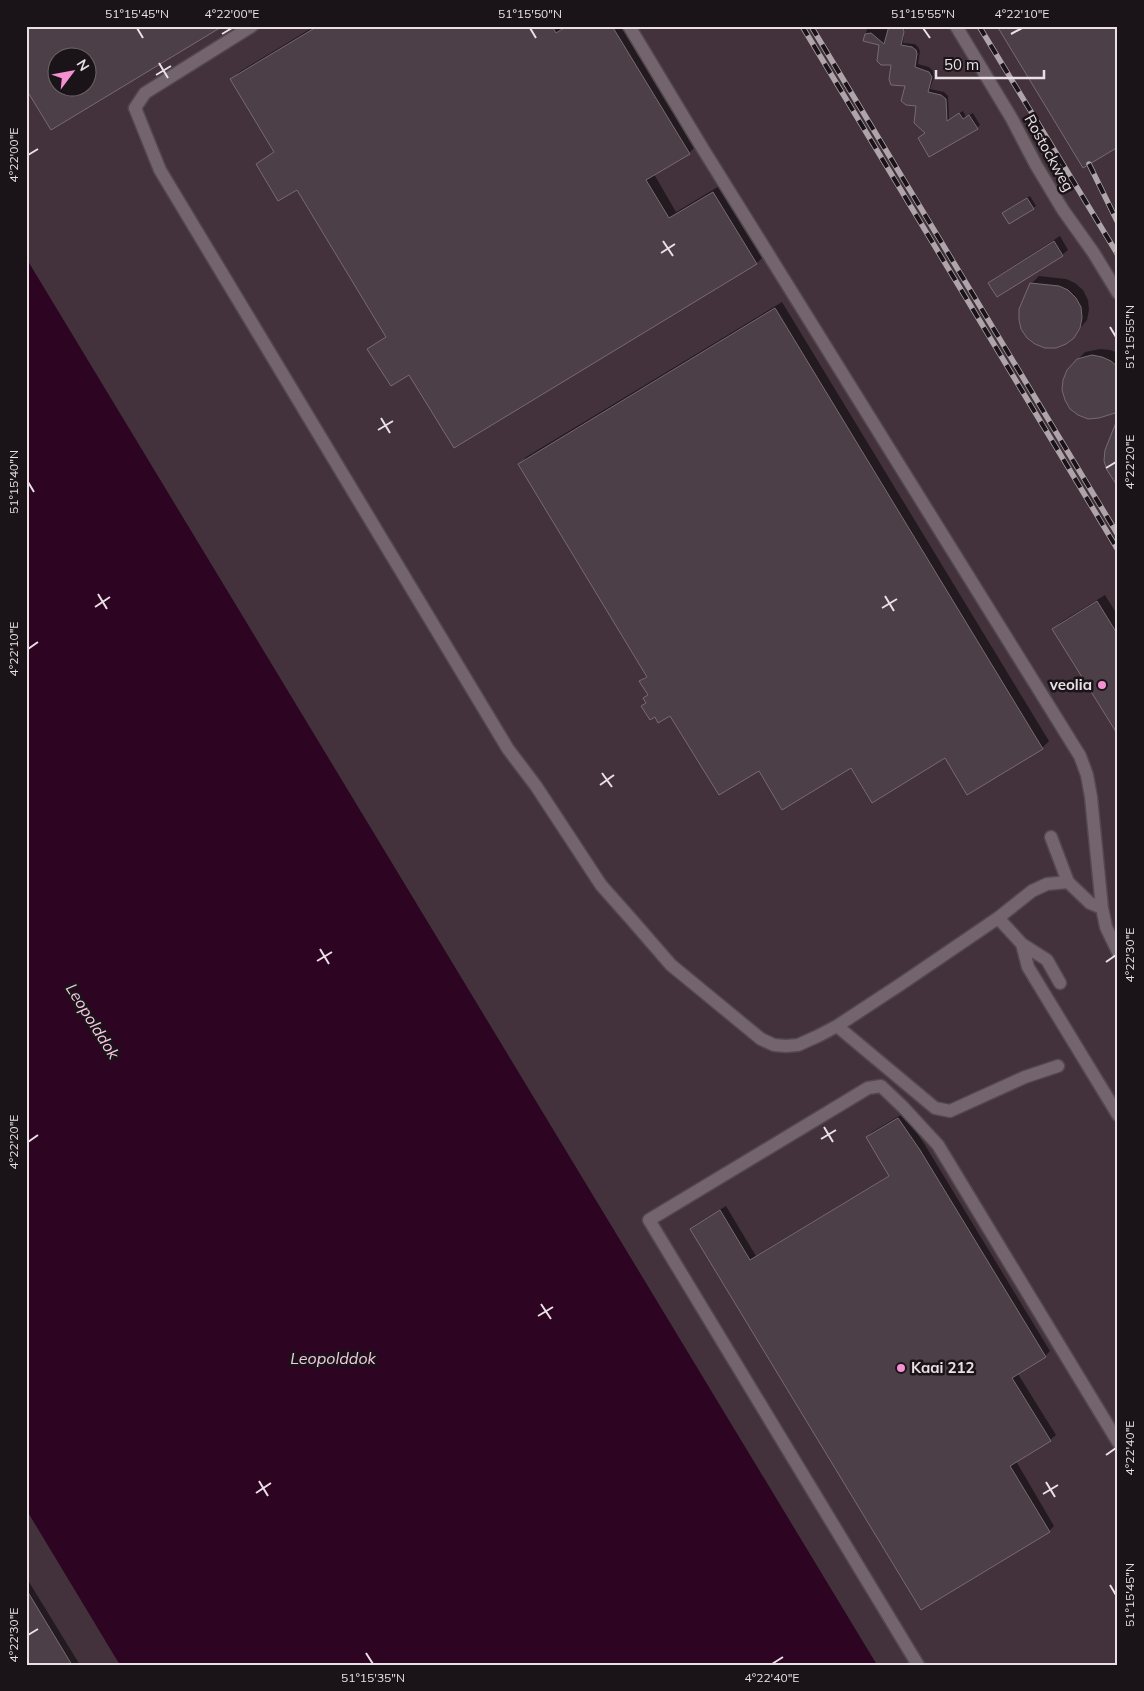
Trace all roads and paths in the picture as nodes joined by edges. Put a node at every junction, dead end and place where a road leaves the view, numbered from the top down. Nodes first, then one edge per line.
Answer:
1 (252, 26) edge
2 (629, 26) edge
3 (956, 26) edge
4 (1118, 293) edge
5 (1051, 837) dead end
6 (1068, 882) junction
7 (1102, 908) junction
8 (998, 918) junction
9 (1022, 944) junction
10 (1118, 952) edge
11 (1060, 983) dead end
12 (837, 1026) junction
13 (1058, 1066) dead end
14 (1118, 1115) edge
15 (1118, 1442) edge
16 (918, 1665) edge

1 - 12 street
2 - 7 street
3 - 4 street, Rostockweg
5 - 6 street
6 - 7 street
6 - 8 street
7 - 10 street
8 - 9 street
8 - 12 street
9 - 11 street
9 - 14 street
12 - 13 street
15 - 16 street

